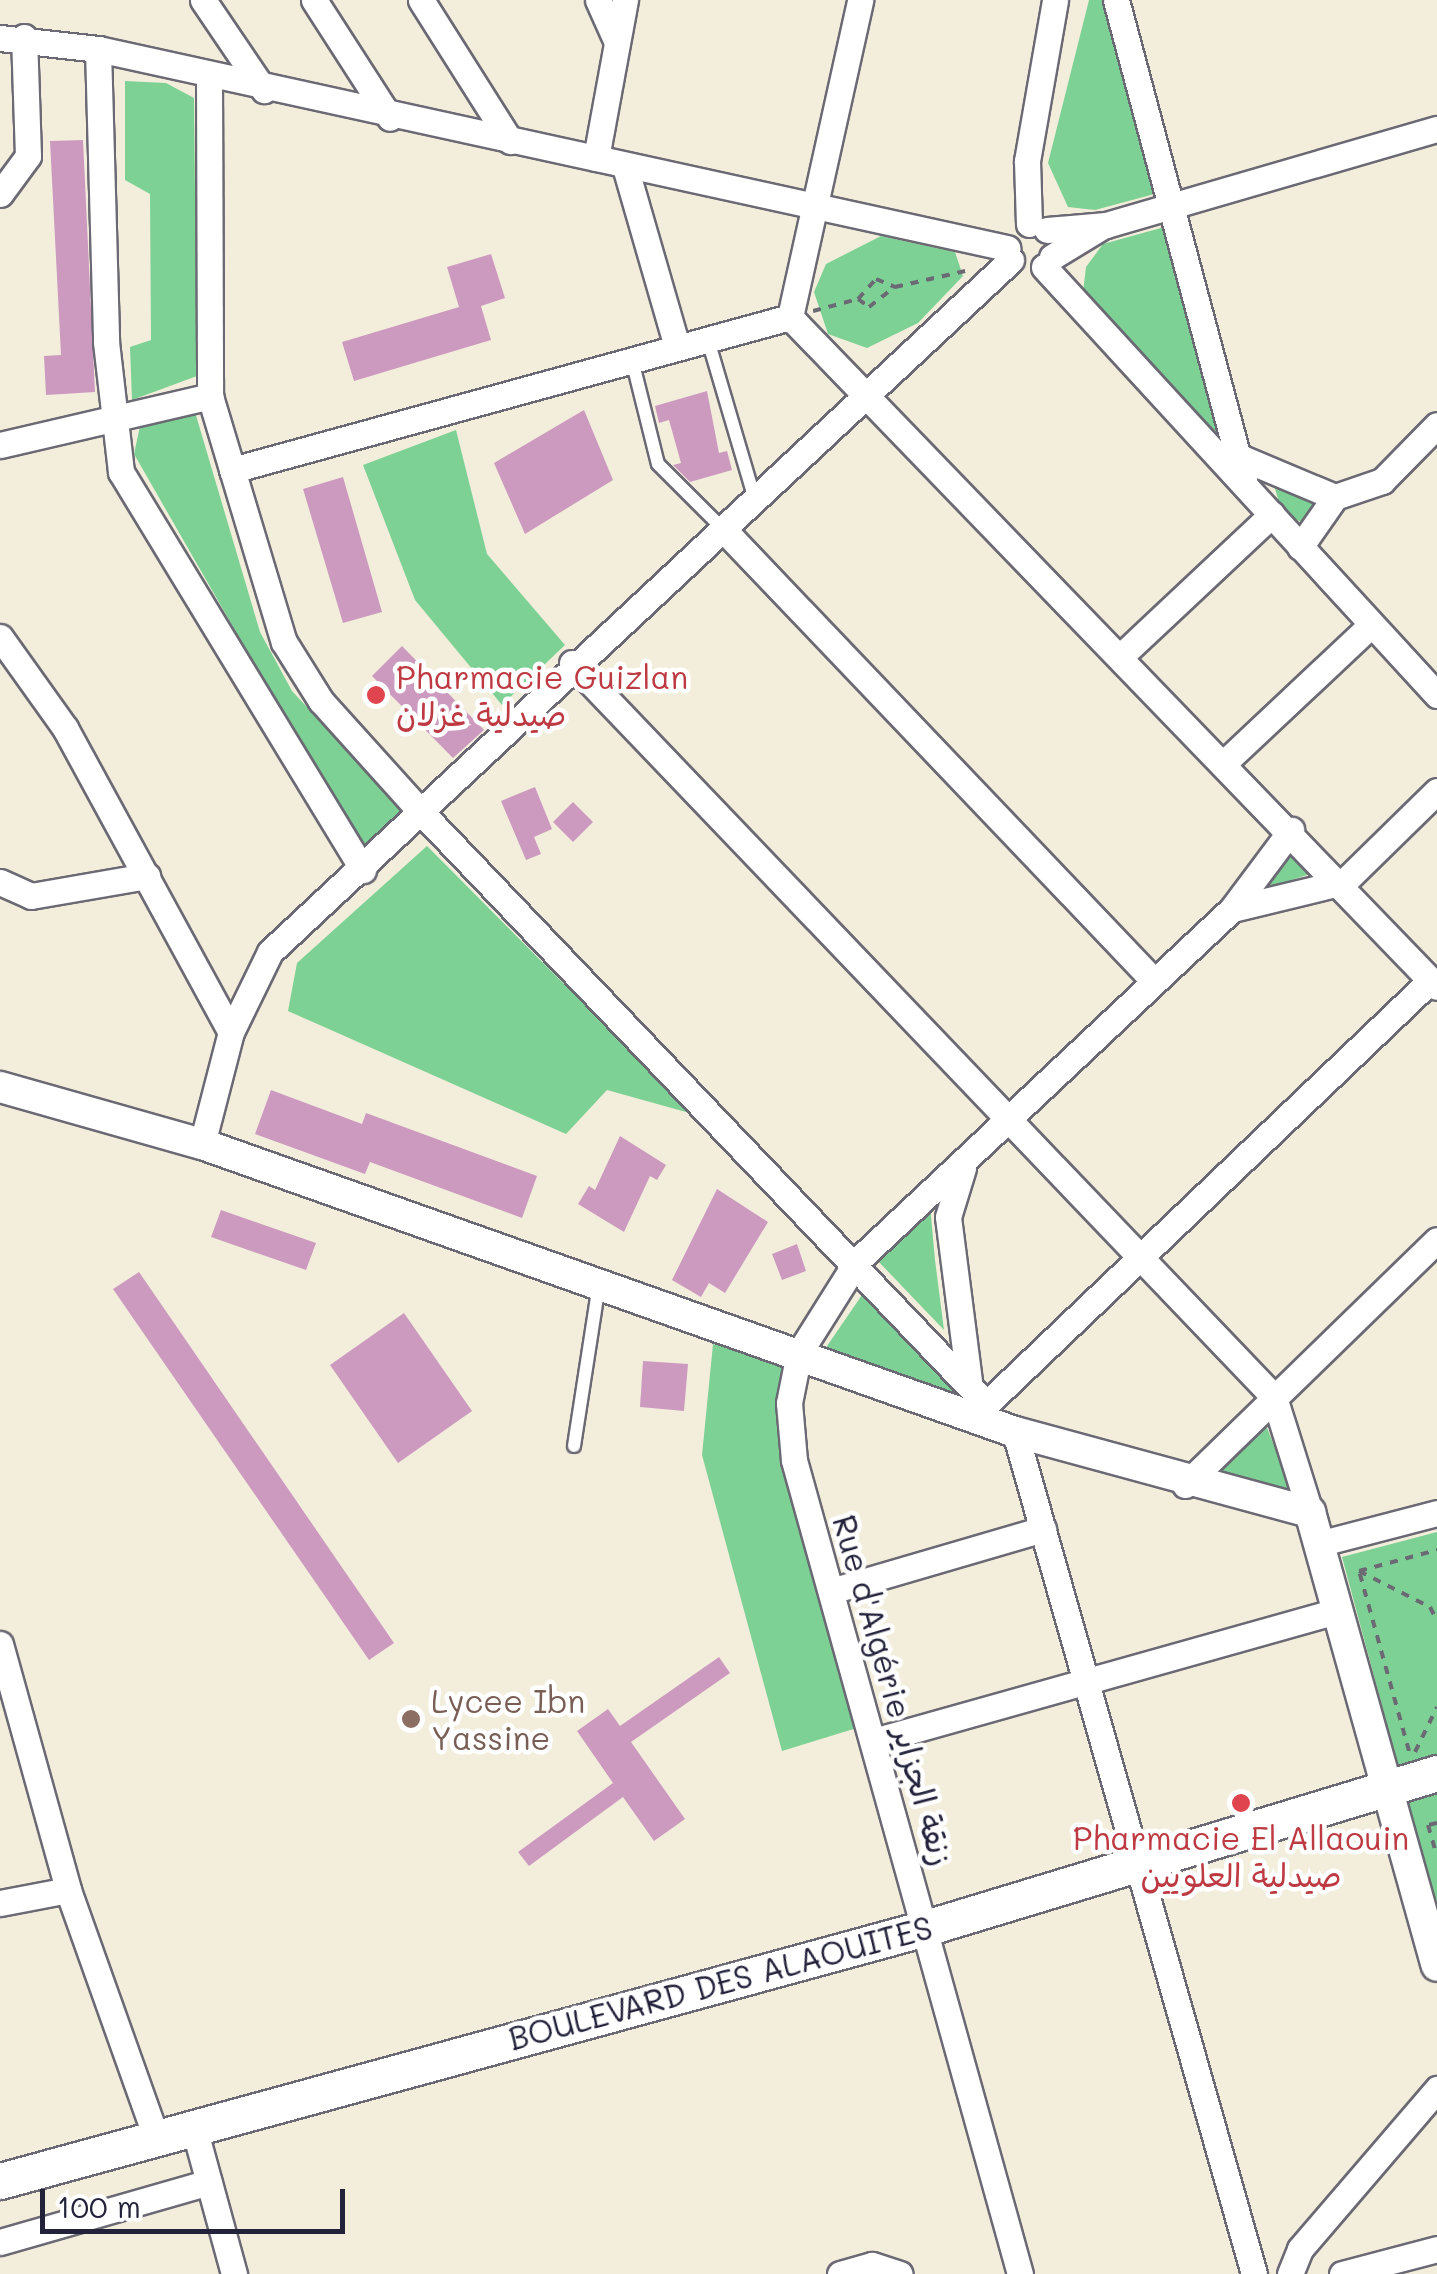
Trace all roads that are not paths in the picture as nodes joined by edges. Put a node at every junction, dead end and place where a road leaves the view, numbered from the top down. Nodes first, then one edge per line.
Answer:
1 (202, 0) edge
2 (314, 0) edge
3 (421, 0) edge
4 (598, 0) edge
5 (624, 0) edge
6 (860, 0) edge
7 (1055, 0) edge
8 (1116, 0) edge
9 (12, 38) edge
10 (616, 40) junction
11 (98, 49) junction
12 (208, 79) junction
13 (264, 90) junction
14 (390, 118) junction
15 (1437, 129) edge
16 (510, 141) junction
17 (596, 158) junction
18 (626, 170) junction
19 (0, 194) edge
20 (1176, 204) junction
21 (816, 208) junction
22 (1106, 224) junction
23 (1038, 227) junction
24 (1009, 254) junction
25 (1048, 262) junction
26 (790, 317) junction
27 (708, 340) junction
28 (677, 347) junction
29 (632, 360) junction
30 (863, 389) junction
31 (210, 396) junction
32 (118, 418) junction
33 (1437, 426) edge
34 (0, 445) edge
35 (1242, 458) junction
36 (232, 470) junction
37 (1245, 484) junction
38 (754, 496) junction
39 (1335, 497) junction
40 (1272, 514) junction
41 (722, 528) junction
42 (1300, 547) junction
43 (1372, 625) junction
44 (0, 638) edge
45 (1121, 656) junction
46 (572, 663) junction
47 (1437, 695) edge
48 (1224, 762) junction
49 (1437, 791) edge
50 (422, 812) junction
51 (1290, 830) junction
52 (363, 870) junction
53 (147, 876) junction
54 (0, 882) edge
55 (1344, 882) junction
56 (1232, 909) junction
57 (1153, 980) junction
58 (1434, 984) edge
59 (231, 1032) junction
60 (0, 1087) edge
61 (1010, 1119) junction
62 (202, 1144) junction
63 (962, 1168) junction
64 (1437, 1240) edge
65 (1138, 1258) junction
66 (857, 1261) junction
67 (599, 1282) junction
68 (798, 1353) junction
69 (969, 1382) junction
70 (1274, 1396) junction
71 (980, 1409) junction
72 (1015, 1432) junction
73 (574, 1446) dead end
74 (1185, 1485) junction
75 (1310, 1512) junction
76 (1437, 1512) edge
77 (1043, 1529) junction
78 (1318, 1544) junction
79 (831, 1591) junction
80 (1338, 1611) junction
81 (1, 1649) edge
82 (1086, 1678) junction
83 (874, 1741) junction
84 (1424, 1762) edge
85 (1387, 1786) junction
86 (1131, 1860) junction
87 (68, 1890) junction
88 (0, 1903) edge
89 (929, 1927) junction
90 (1437, 1966) edge
91 (1437, 2090) edge
92 (193, 2124) junction
93 (154, 2136) junction
94 (0, 2181) edge
95 (209, 2182) junction
96 (0, 2242) edge
97 (1437, 2249) edge
98 (234, 2274) edge
99 (840, 2274) edge
100 (900, 2274) edge
101 (1020, 2274) edge
102 (1254, 2274) edge
103 (1290, 2274) edge
104 (1342, 2274) edge

1 - 13 street
2 - 14 street
3 - 16 street
4 - 10 street
5 - 10 street
6 - 21 street
7 - 23 street
8 - 20 street
9 - 11 street
9 - 19 street
10 - 17 street
11 - 12 street
11 - 32 street
12 - 13 street
12 - 31 street
13 - 14 street
14 - 16 street
15 - 20 street
16 - 17 street
17 - 18 street
18 - 21 street
18 - 28 street
20 - 22 street
20 - 35 street
21 - 24 street
21 - 26 street
22 - 23 street
22 - 25 street
23 - 24 street
23 - 25 street
24 - 25 street
24 - 30 street
25 - 37 street
26 - 27 street
26 - 30 street
27 - 28 street
27 - 38 lane
28 - 29 street
29 - 36 street
29 - 41 lane
30 - 38 street
30 - 45 street
31 - 32 street
31 - 36 street
32 - 34 street
32 - 52 street
33 - 39 street
35 - 37 street
35 - 39 street
36 - 50 street
37 - 40 street
38 - 41 street
39 - 42 street
40 - 42 street
40 - 45 street
41 - 46 street
41 - 57 street
42 - 43 street
43 - 47 street
43 - 48 street
44 - 53 street
45 - 48 street
46 - 50 street
46 - 61 street
48 - 51 street
49 - 55 street
50 - 52 street
50 - 66 street
51 - 55 street
51 - 56 street
52 - 59 street
53 - 54 street
53 - 59 street
55 - 56 street
55 - 58 street
56 - 57 street
57 - 61 street
58 - 65 street
59 - 62 street
60 - 62 street
61 - 63 street
61 - 65 street
62 - 67 street
63 - 66 street
63 - 69 street
64 - 70 street
65 - 70 street
65 - 71 street
66 - 68 street
66 - 69 street
67 - 68 street
67 - 73 lane
68 - 71 street
68 - 79 street, Rue d'Algérie زنقة الجزاير
69 - 71 street
70 - 74 street
70 - 75 street
71 - 72 street
72 - 74 street
72 - 77 street
74 - 75 street
75 - 78 street
76 - 78 street
77 - 79 street
77 - 82 street
78 - 80 street
79 - 83 street, Rue d'Algérie زنقة الجزاير
80 - 82 street
80 - 85 street
81 - 87 street
82 - 83 street
82 - 86 street
83 - 89 street, Rue d'Algérie زنقة الجزاير
84 - 85 main road, BOULEVARD DES ALAOUITES
85 - 86 main road, BOULEVARD DES ALAOUITES
85 - 90 street
86 - 89 main road, BOULEVARD DES ALAOUITES
86 - 102 street
87 - 88 street
87 - 93 street
89 - 92 main road, BOULEVARD DES ALAOUITES
89 - 101 street, Rue d'Algérie زنقة الجزاير
91 - 103 street
92 - 93 main road, BOULEVARD DES ALAOUITES
92 - 95 street
93 - 94 main road, BOULEVARD DES ALAOUITES
95 - 96 street
95 - 98 street
97 - 104 street
99 - 100 street

